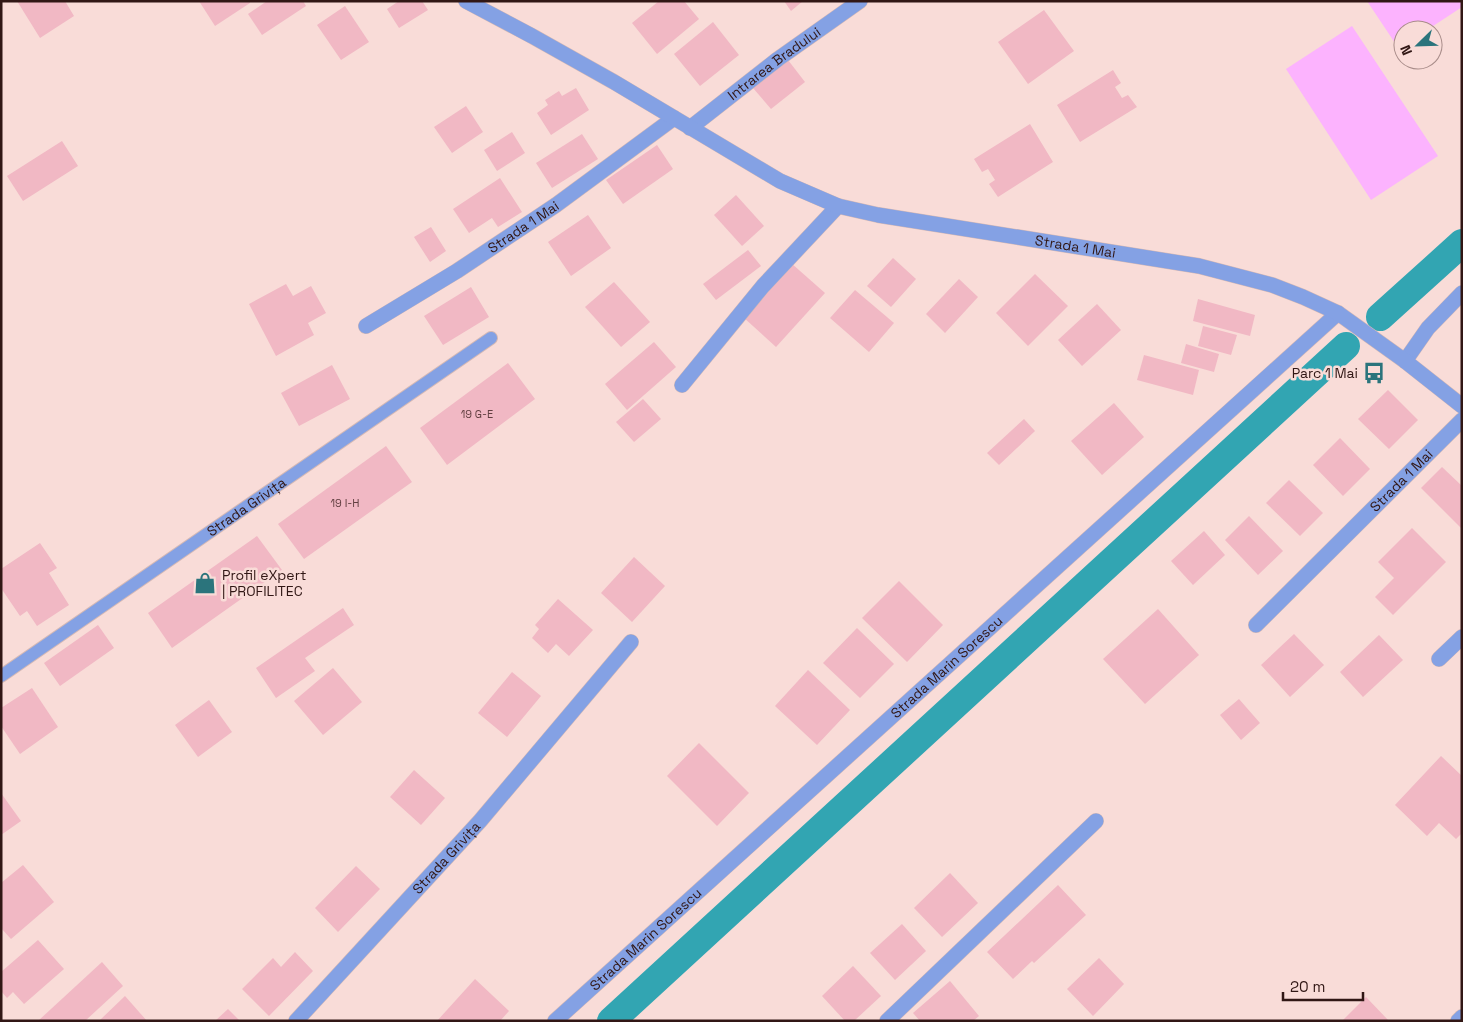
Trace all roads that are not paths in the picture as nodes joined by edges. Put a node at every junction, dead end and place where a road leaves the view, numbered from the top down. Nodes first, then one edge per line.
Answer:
1 (466, 1) edge
2 (860, 1) edge
3 (674, 118) junction
4 (690, 128) junction
5 (838, 206) junction
6 (1462, 293) edge
7 (1338, 314) junction
8 (366, 326) dead end
9 (491, 338) dead end
10 (1405, 361) junction
11 (682, 385) dead end
12 (1462, 406) edge
13 (1462, 420) edge
14 (1256, 625) dead end
15 (1462, 637) edge
16 (631, 642) dead end
17 (1439, 659) dead end
18 (1, 676) edge
19 (1096, 821) dead end
20 (1462, 1017) edge
21 (296, 1021) edge
22 (554, 1021) edge
23 (887, 1021) edge
24 (1458, 1021) edge

1 - 3 street, Strada 1 Mai
2 - 4 street, Intrarea Bradului
3 - 4 street, Strada 1 Mai
3 - 8 street, Strada 1 Mai
4 - 5 street, Strada 1 Mai
5 - 7 street, Strada 1 Mai
5 - 11 street
6 - 10 street
7 - 10 street, Strada 1 Mai
7 - 22 street, Strada Marin Sorescu
9 - 18 lane, Strada Grivița
10 - 12 street, Strada 1 Mai
13 - 14 street, Strada 1 Mai
15 - 17 street
16 - 21 street, Strada Grivița
19 - 23 street
20 - 24 street

